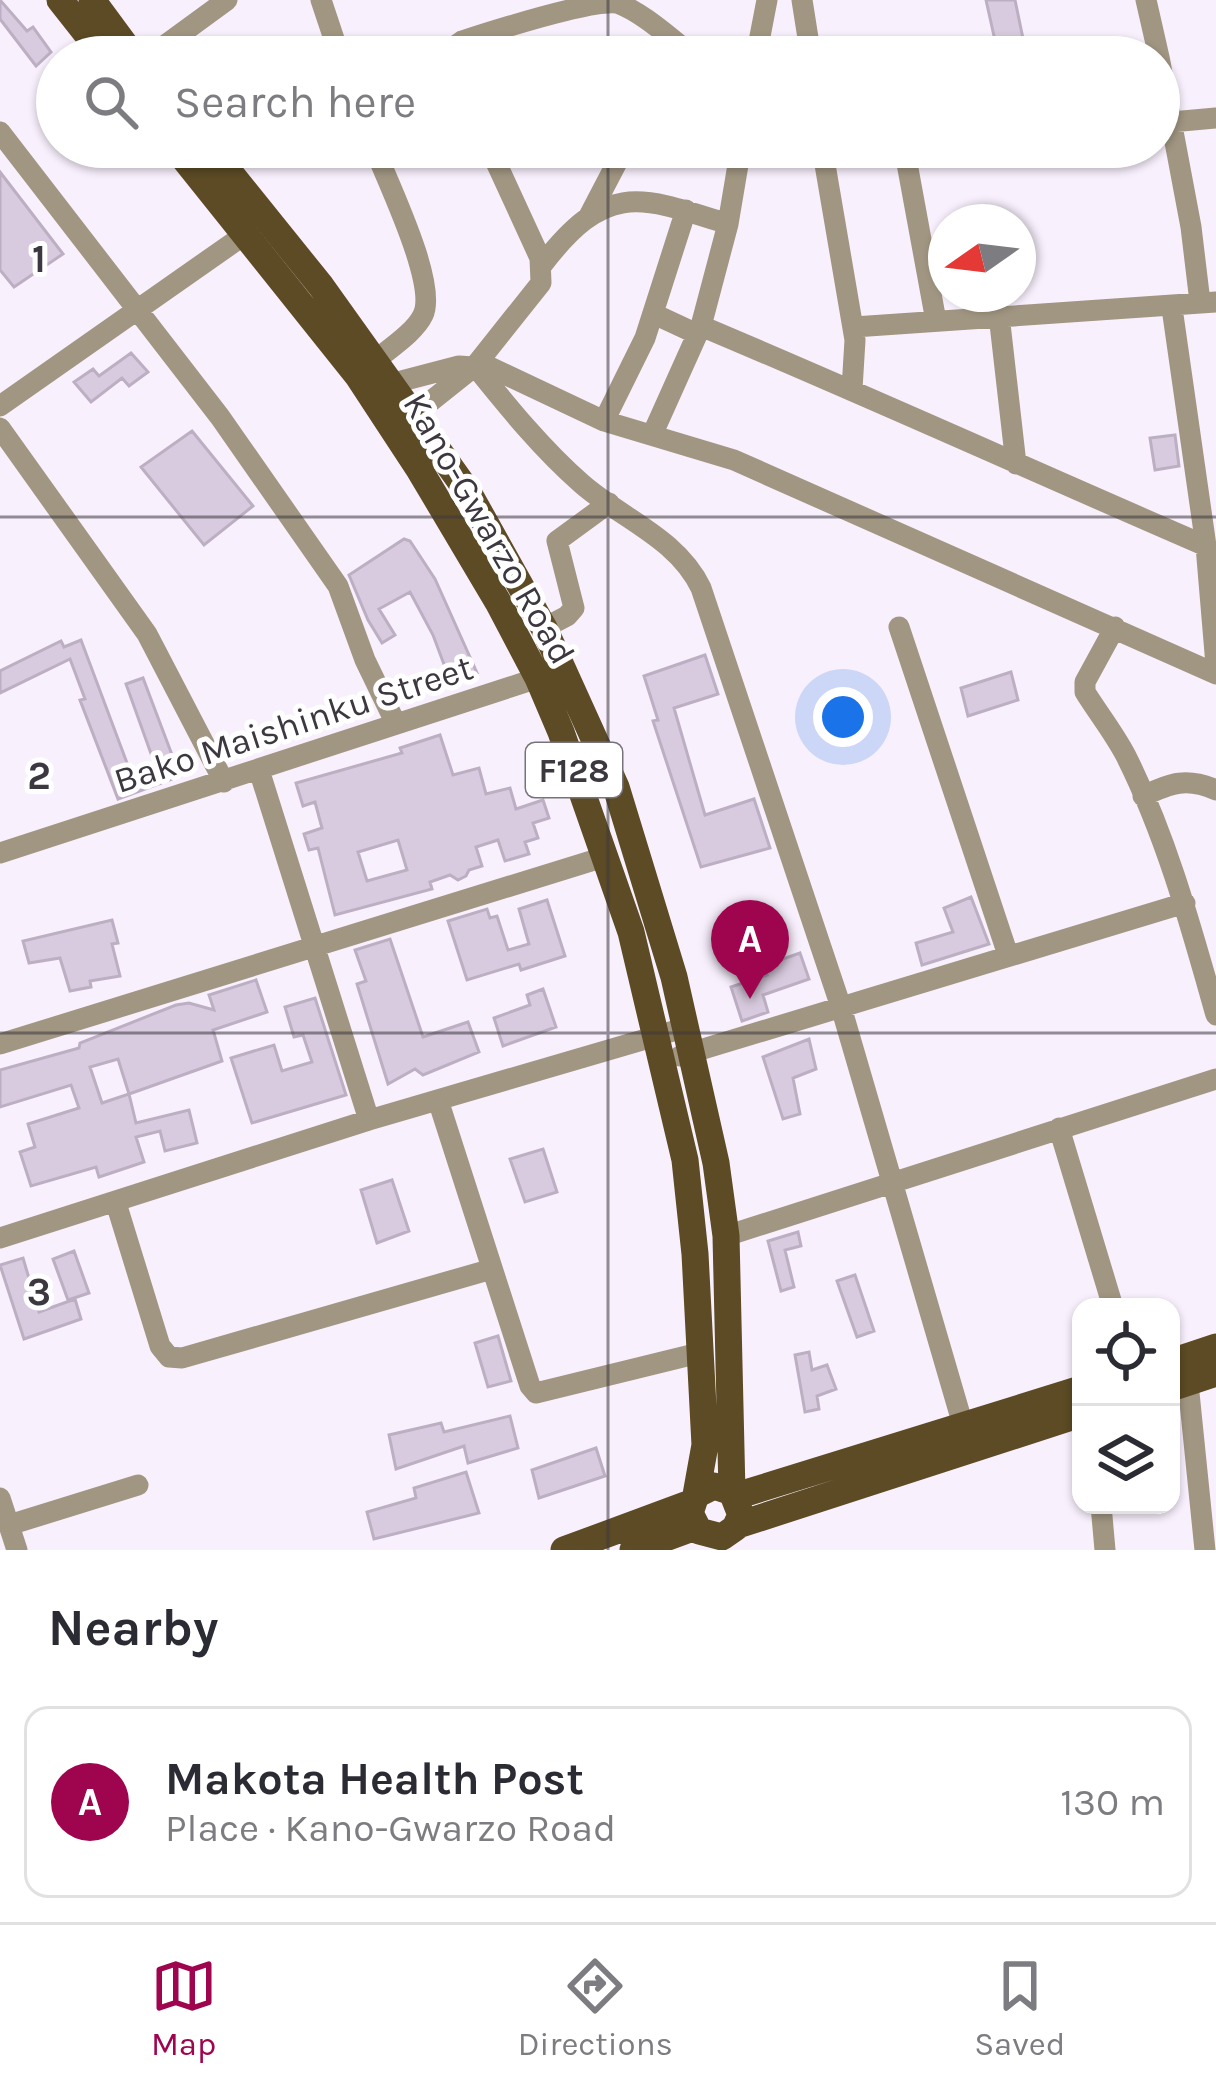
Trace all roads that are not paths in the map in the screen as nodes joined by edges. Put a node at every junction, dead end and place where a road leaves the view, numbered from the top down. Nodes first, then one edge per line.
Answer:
1 (60, 0) edge
2 (92, 0) edge
3 (226, 0) edge
4 (321, 0) edge
5 (766, 0) edge
6 (802, 0) edge
7 (1146, 0) edge
8 (88, 36) edge
9 (119, 36) edge
10 (177, 36) edge
11 (333, 36) edge
12 (477, 36) edge
13 (662, 36) edge
14 (760, 36) edge
15 (808, 36) edge
16 (1154, 36) edge
17 (1216, 118) edge
18 (1180, 122) edge
19 (0, 132) edge
20 (191, 168) edge
21 (225, 168) edge
22 (382, 168) edge
23 (498, 168) edge
24 (614, 168) edge
25 (737, 168) edge
26 (825, 168) edge
27 (908, 168) edge
28 (1176, 168) edge
29 (686, 210) junction
30 (589, 217) junction
31 (728, 224) junction
32 (244, 235) junction
33 (542, 265) junction
34 (1208, 302) edge
35 (138, 308) junction
36 (1172, 308) junction
37 (654, 314) junction
38 (999, 315) junction
39 (936, 321) junction
40 (854, 327) junction
41 (699, 330) junction
42 (376, 360) junction
43 (476, 365) junction
44 (394, 383) junction
45 (852, 389) junction
46 (0, 406) edge
47 (416, 413) junction
48 (604, 421) junction
49 (0, 428) edge
50 (653, 433) junction
51 (1016, 464) junction
52 (609, 503) junction
53 (1210, 556) edge
54 (899, 627) dead end
55 (1115, 627) junction
56 (544, 628) junction
57 (1216, 669) edge
58 (538, 678) junction
59 (397, 724) junction
60 (259, 770) junction
61 (224, 782) junction
62 (1216, 790) edge
63 (1143, 796) junction
64 (0, 853) edge
65 (604, 857) junction
66 (1185, 904) junction
67 (316, 944) junction
68 (1008, 955) junction
69 (842, 1006) junction
70 (1216, 1015) edge
71 (690, 1040) junction
72 (0, 1044) edge
73 (661, 1048) junction
74 (1216, 1079) edge
75 (438, 1100) junction
76 (370, 1120) junction
77 (1059, 1128) junction
78 (892, 1185) junction
79 (116, 1203) junction
80 (726, 1235) junction
81 (0, 1238) edge
82 (492, 1269) junction
83 (1110, 1298) edge
84 (1216, 1347) edge
85 (699, 1354) junction
86 (1216, 1373) edge
87 (1180, 1376) edge
88 (1180, 1378) edge
89 (1180, 1389) edge
90 (1072, 1392) edge
91 (1072, 1417) edge
92 (963, 1425) junction
93 (1194, 1440) junction
94 (1180, 1444) edge
95 (138, 1485) dead end
96 (734, 1494) junction
97 (0, 1498) edge
98 (1208, 1504) edge
99 (1102, 1514) edge
100 (9, 1525) junction
101 (711, 1527) edge
102 (16, 1550) edge
103 (564, 1550) edge
104 (633, 1550) edge
105 (1105, 1550) edge
106 (1205, 1550) edge

1 - 8 main road
2 - 9 main road
3 - 10 street
4 - 11 street
5 - 14 street
6 - 15 street
7 - 16 street
12 - 13 street
17 - 18 street
19 - 35 street
20 - 32 main road, Kano-Gwarzo Road / F128
21 - 42 main road, Kano-Gwarzo Road / F128
22 - 42 street
23 - 33 street
24 - 30 street
25 - 31 street
26 - 40 street
27 - 39 street
28 - 34 street
29 - 30 street
29 - 31 street
29 - 37 street
30 - 33 street
31 - 41 street
32 - 35 street
32 - 58 main road, Kano-Gwarzo Road / F128
33 - 43 street
34 - 36 street
35 - 46 street
35 - 59 street
36 - 38 street
36 - 53 street
37 - 41 street
37 - 48 street
38 - 39 street
38 - 51 street
39 - 40 street
40 - 45 street
41 - 45 street
41 - 50 street
42 - 44 main road, Kano-Gwarzo Road / F128
43 - 44 street
43 - 47 street
43 - 48 street
43 - 52 street
44 - 47 main road, Kano-Gwarzo Road / F128
45 - 51 street
47 - 56 main road, Kano-Gwarzo Road / F128
48 - 50 street
49 - 61 street
50 - 55 street
51 - 53 street
52 - 56 street
52 - 69 street
53 - 57 street
54 - 68 street
55 - 57 street
55 - 63 street
56 - 71 main road, Kano-Gwarzo Road / F128
58 - 59 street, Bako Maishinku Street
58 - 65 main road, Kano-Gwarzo Road / F128
59 - 60 street, Bako Maishinku Street
60 - 61 street, Bako Maishinku Street
60 - 67 street
61 - 64 street, Bako Maishinku Street
62 - 63 street
63 - 66 street
65 - 67 street
65 - 73 main road, Kano-Gwarzo Road / F128
66 - 68 street
66 - 70 street
67 - 72 street
67 - 76 street
68 - 69 street
69 - 71 street
69 - 78 street
71 - 73 street
71 - 80 main road, Kano-Gwarzo Road / F128
73 - 75 street
73 - 85 main road, Kano-Gwarzo Road / F128
74 - 77 street
75 - 76 street
75 - 82 street
76 - 79 street
77 - 78 street
77 - 83 street
78 - 80 street
78 - 92 street
79 - 81 street
79 - 82 street
80 - 96 main road, Kano-Gwarzo Road / F128
82 - 85 street
84 - 87 main road
85 - 101 main road, Kano-Gwarzo Road / F128
86 - 88 main road
89 - 93 street
90 - 92 main road
91 - 101 main road
92 - 96 main road
93 - 94 street
93 - 98 street
95 - 100 street
96 - 101 main road, F128
96 - 101 main road
97 - 100 street
98 - 106 street
99 - 105 street
100 - 102 street
101 - 103 main road
101 - 104 main road

